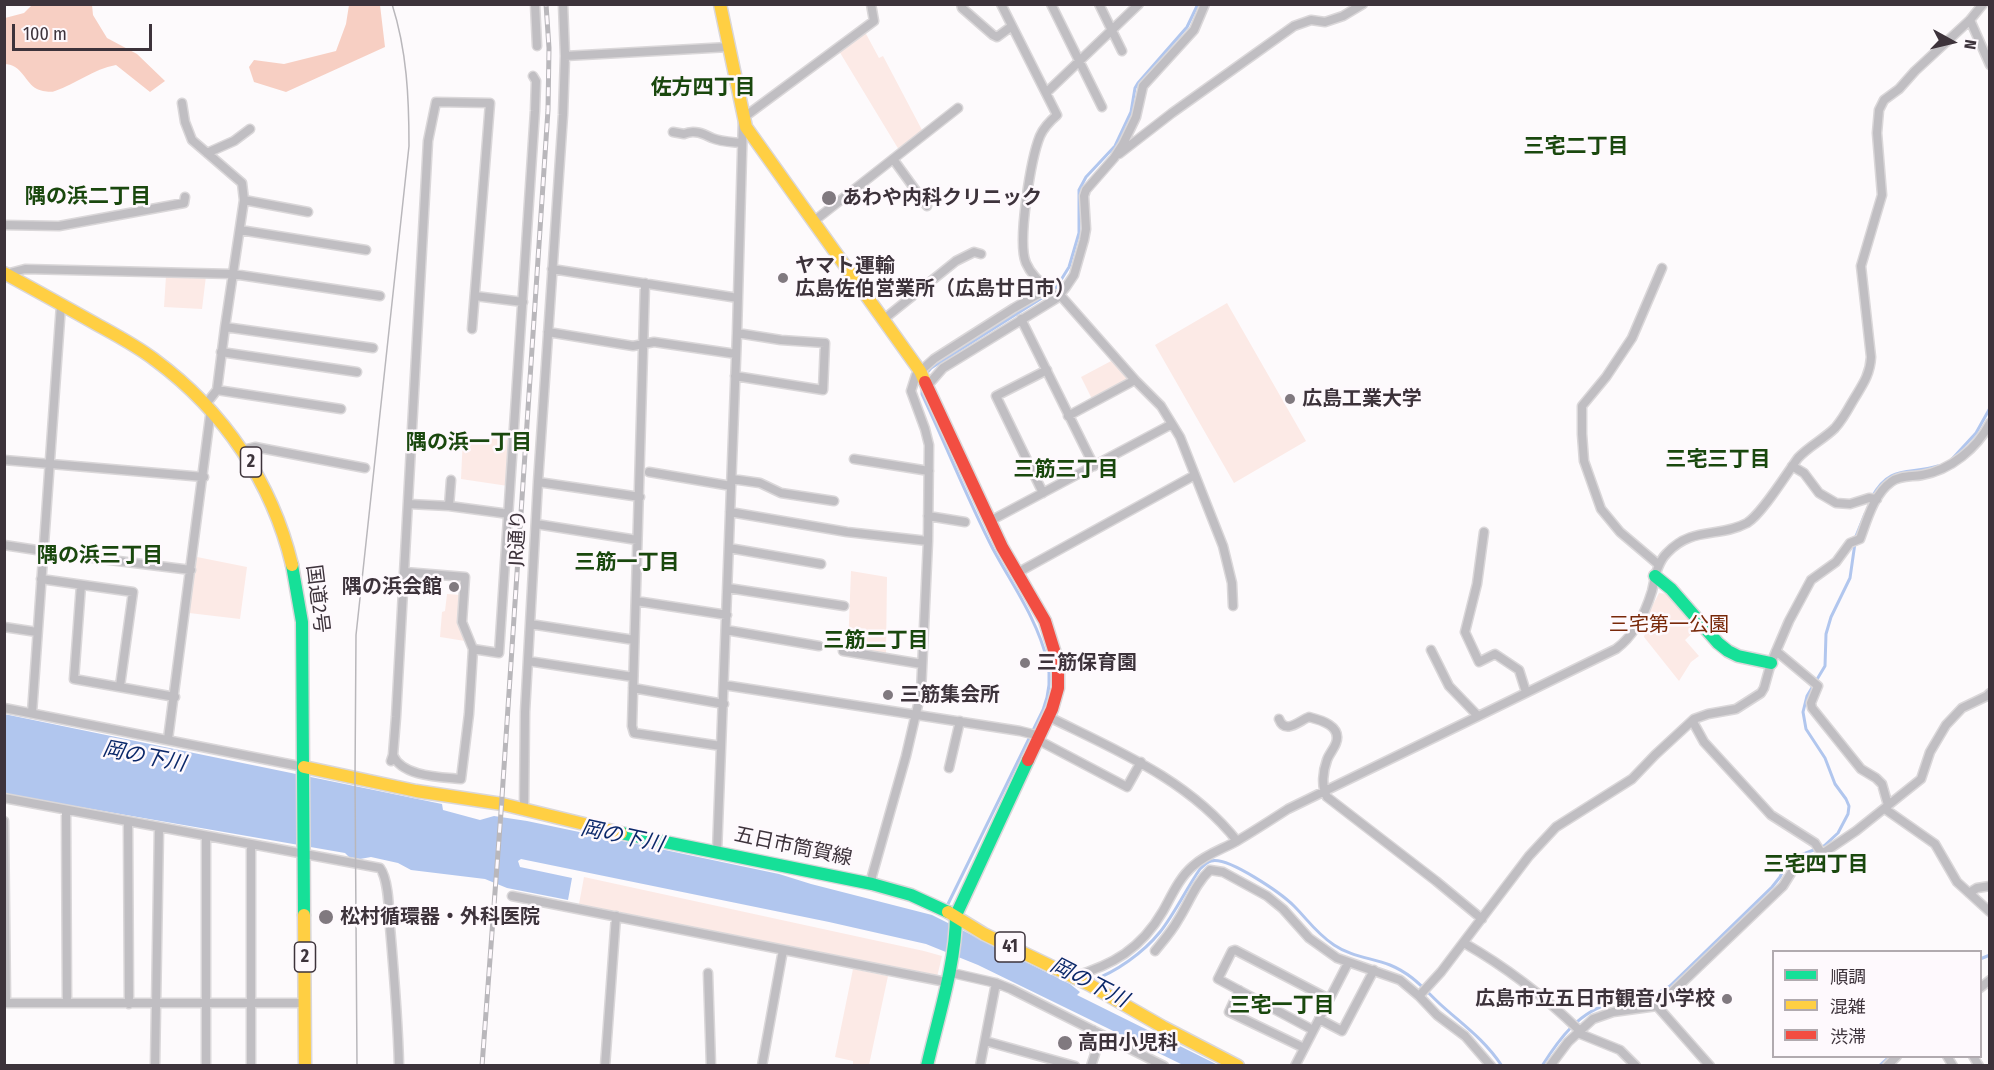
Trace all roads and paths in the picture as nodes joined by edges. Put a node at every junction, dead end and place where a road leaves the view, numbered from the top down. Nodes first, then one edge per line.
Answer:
1 (535, 4) edge
2 (563, 4) edge
3 (720, 4) edge
4 (871, 4) edge
5 (961, 4) edge
6 (1001, 4) edge
7 (1051, 4) edge
8 (1099, 4) edge
9 (1139, 4) edge
10 (1205, 4) edge
11 (1363, 4) edge
12 (1981, 6) edge
13 (1970, 20) junction
14 (1012, 26) junction
15 (1112, 31) junction
16 (537, 46) dead end
17 (729, 47) junction
18 (1122, 51) dead end
19 (565, 56) junction
20 (1080, 62) junction
21 (1989, 65) edge
22 (533, 76) dead end
23 (1046, 93) junction
24 (182, 103) dead end
25 (1102, 107) dead end
26 (958, 108) dead end
27 (743, 118) junction
28 (250, 129) dead end
29 (673, 132) dead end
30 (742, 143) junction
31 (207, 153) junction
32 (1114, 158) junction
33 (893, 159) junction
34 (185, 197) dead end
35 (244, 200) junction
36 (927, 206) dead end
37 (308, 212) dead end
38 (814, 221) junction
39 (4, 225) edge
40 (240, 230) junction
41 (366, 250) dead end
42 (981, 254) dead end
43 (1662, 268) dead end
44 (552, 269) junction
45 (5, 273) edge
46 (233, 274) junction
47 (645, 284) junction
48 (1047, 289) junction
49 (380, 296) dead end
50 (475, 296) junction
51 (1058, 296) junction
52 (738, 298) junction
53 (523, 303) junction
54 (61, 304) junction
55 (884, 319) junction
56 (1021, 319) junction
57 (225, 327) junction
58 (472, 328) dead end
59 (548, 332) junction
60 (737, 333) junction
61 (643, 345) junction
62 (373, 348) dead end
63 (221, 352) junction
64 (736, 354) junction
65 (1047, 370) junction
66 (920, 371) junction
67 (357, 372) dead end
68 (735, 376) junction
69 (1135, 380) junction
70 (927, 384) junction
71 (217, 390) junction
72 (209, 406) junction
73 (341, 409) dead end
74 (1068, 416) junction
75 (1989, 423) edge
76 (1172, 424) junction
77 (243, 450) junction
78 (854, 459) dead end
79 (4, 460) edge
80 (49, 464) junction
81 (1094, 466) junction
82 (1792, 466) junction
83 (365, 468) dead end
84 (929, 471) junction
85 (649, 472) dead end
86 (1195, 475) junction
87 (204, 477) junction
88 (451, 480) dead end
89 (538, 482) junction
90 (732, 482) junction
91 (1042, 493) junction
92 (640, 497) junction
93 (1873, 499) junction
94 (834, 501) dead end
95 (409, 504) junction
96 (449, 506) junction
97 (730, 512) junction
98 (509, 514) junction
99 (928, 516) junction
100 (990, 521) junction
101 (965, 522) dead end
102 (536, 524) junction
103 (1484, 532) dead end
104 (638, 540) junction
105 (928, 542) junction
106 (4, 545) edge
107 (729, 548) junction
108 (43, 551) junction
109 (86, 557) dead end
110 (821, 564) dead end
111 (191, 570) junction
112 (1657, 571) junction
113 (405, 572) junction
114 (1017, 573) junction
115 (41, 579) junction
116 (81, 585) junction
117 (728, 588) junction
118 (636, 601) junction
119 (844, 606) dead end
120 (1233, 606) dead end
121 (727, 615) junction
122 (530, 624) junction
123 (4, 627) edge
124 (726, 630) junction
125 (37, 632) junction
126 (634, 640) junction
127 (819, 646) dead end
128 (473, 650) junction
129 (1431, 650) dead end
130 (843, 651) dead end
131 (1773, 657) junction
132 (528, 661) junction
133 (922, 664) junction
134 (633, 677) junction
135 (724, 685) junction
136 (120, 686) junction
137 (633, 688) junction
138 (1526, 692) junction
139 (1989, 693) edge
140 (175, 697) junction
141 (724, 704) junction
142 (4, 708) edge
143 (32, 713) junction
144 (917, 716) junction
145 (1478, 716) junction
146 (1049, 717) junction
147 (1279, 719) dead end
148 (960, 721) junction
149 (1693, 722) junction
150 (1039, 737) junction
151 (168, 740) junction
152 (721, 746) junction
153 (1141, 762) junction
154 (950, 768) dead end
155 (304, 772) junction
156 (430, 775) junction
157 (1324, 791) junction
158 (427, 793) junction
159 (4, 798) edge
160 (1887, 807) junction
161 (66, 810) junction
162 (524, 810) junction
163 (4, 821) edge
164 (128, 822) junction
165 (159, 828) junction
166 (206, 837) junction
167 (1237, 841) junction
168 (251, 844) junction
169 (1820, 850) junction
170 (304, 851) junction
171 (717, 852) junction
172 (1205, 865) junction
173 (872, 884) junction
174 (1989, 886) edge
175 (1969, 893) junction
176 (512, 896) dead end
177 (949, 912) junction
178 (1989, 912) edge
179 (616, 916) junction
180 (1482, 919) junction
181 (1464, 943) junction
182 (783, 950) junction
183 (1155, 951) dead end
184 (1348, 963) junction
185 (1374, 970) junction
186 (708, 973) dead end
187 (947, 977) junction
188 (1075, 978) junction
189 (996, 983) junction
190 (1239, 990) junction
191 (1420, 995) junction
192 (1329, 999) junction
193 (5, 1003) edge
194 (67, 1003) junction
195 (305, 1003) junction
196 (129, 1004) junction
197 (206, 1004) junction
198 (251, 1004) junction
199 (157, 1005) junction
200 (1657, 1006) junction
201 (1319, 1019) junction
202 (1577, 1028) junction
203 (1093, 1030) junction
204 (1313, 1030) junction
205 (985, 1041) junction
206 (1304, 1048) junction
207 (155, 1065) edge
208 (206, 1065) edge
209 (251, 1065) edge
210 (305, 1065) edge
211 (399, 1065) edge
212 (605, 1065) edge
213 (711, 1065) edge
214 (762, 1065) edge
215 (927, 1065) edge
216 (980, 1065) edge
217 (1075, 1065) edge
218 (1091, 1065) edge
219 (1164, 1065) edge
220 (1238, 1065) edge
221 (1295, 1065) edge
222 (1491, 1065) edge
223 (1550, 1065) edge
224 (1636, 1065) edge
225 (1710, 1065) edge

1 - 16 street
2 - 19 street, JR通り
3 - 17 main road
4 - 27 street
5 - 14 street
6 - 14 street
7 - 20 street
8 - 15 street
9 - 15 street
10 - 32 street
11 - 32 street
12 - 13 street
13 - 21 street
13 - 82 street
14 - 23 street
15 - 18 street
15 - 20 street
17 - 19 street
17 - 27 main road
19 - 44 street, JR通り
20 - 23 street
20 - 25 street
22 - 53 street
23 - 48 street
24 - 31 street
26 - 33 street
27 - 30 street
27 - 38 main road
28 - 31 street
29 - 30 street
30 - 52 street
31 - 35 street
32 - 51 street
33 - 36 street
33 - 38 street
34 - 39 street
35 - 37 street
35 - 40 street
38 - 55 main road
40 - 41 street
40 - 46 street
42 - 55 street
43 - 112 street
44 - 47 street
44 - 59 street, JR通り
45 - 46 street
45 - 54 main road, 国道2号 / 2
46 - 49 street
46 - 57 street
47 - 52 street
47 - 61 street
48 - 51 street
48 - 66 street
50 - 53 street
50 - 58 street
50 - 95 street
51 - 56 street
51 - 69 street
52 - 60 street
53 - 98 street
54 - 72 main road, 国道2号 / 2
54 - 80 street
55 - 66 main road
56 - 65 street
56 - 70 street
57 - 62 street
57 - 63 street
59 - 61 street
59 - 89 street, JR通り
60 - 64 street
60 - 68 street
61 - 64 street
61 - 92 street
63 - 67 street
63 - 71 street
64 - 68 street
65 - 74 street
65 - 91 street
66 - 70 main road
66 - 84 street
68 - 90 street
69 - 74 street
69 - 76 street
70 - 100 main road
71 - 72 street
71 - 73 street
72 - 77 main road, 国道2号 / 2
72 - 87 street
74 - 81 street
75 - 93 street
76 - 81 street
76 - 86 street
77 - 83 street
77 - 155 main road, 国道2号 / 2
78 - 84 street
79 - 80 street
80 - 87 street
80 - 108 street
81 - 91 street
82 - 93 street
82 - 112 street
84 - 99 street
85 - 90 street
86 - 114 street
86 - 120 street
87 - 111 street
88 - 96 street
89 - 92 street
89 - 102 street, JR通り
90 - 94 street
90 - 97 street
91 - 100 street
92 - 104 street
93 - 131 street
95 - 96 street
95 - 113 street
96 - 98 street
97 - 105 street
97 - 107 street
98 - 128 street
99 - 101 street
99 - 105 street
100 - 114 main road
102 - 104 street
102 - 122 street, JR通り
103 - 138 street
104 - 118 street
105 - 133 street
106 - 108 street
107 - 110 street
107 - 117 street
108 - 115 street
109 - 111 street
111 - 140 street
112 - 131 main road
112 - 138 street
113 - 128 street
113 - 156 street
114 - 146 main road
115 - 116 street
115 - 125 street
116 - 136 street
116 - 136 street
117 - 119 street
117 - 121 street
118 - 121 street
118 - 126 street
121 - 124 street
122 - 126 street
122 - 132 street, JR通り
123 - 125 street
124 - 127 street
124 - 135 street
125 - 143 street
126 - 134 street
128 - 156 street
129 - 145 street
130 - 133 street
131 - 149 street
131 - 160 street
132 - 134 street
132 - 162 street, JR通り
133 - 144 street
134 - 137 street
135 - 141 street
135 - 144 street
136 - 140 street
137 - 141 street
137 - 152 street
138 - 145 street
139 - 160 street
140 - 151 street
141 - 152 street
142 - 143 street
143 - 151 street
144 - 148 street
144 - 173 street
145 - 157 street
146 - 150 main road
146 - 153 street
147 - 157 street
148 - 150 street
148 - 154 street
149 - 169 street
149 - 180 street
150 - 153 street
150 - 177 main road
151 - 155 street
152 - 171 street
153 - 167 street
155 - 158 main road, 五日市筒賀線 / 41
155 - 170 main road, 国道2号 / 2
156 - 158 street
157 - 167 street
157 - 180 street
158 - 162 main road, 五日市筒賀線 / 41
159 - 161 street
160 - 169 street
160 - 175 street
161 - 164 street
161 - 194 street
162 - 171 main road, 五日市筒賀線 / 41
163 - 193 street
164 - 165 street
164 - 196 street
165 - 166 street
165 - 199 street
166 - 168 street
166 - 197 street
167 - 172 street
168 - 170 street
168 - 198 street
169 - 200 street
170 - 195 main road, 国道2号 / 2
170 - 211 street
171 - 173 main road, 五日市筒賀線 / 41
172 - 183 street
172 - 184 street
172 - 188 street
173 - 177 main road, 五日市筒賀線 / 41
174 - 175 street
175 - 178 street
176 - 179 street
177 - 187 main road
177 - 188 main road, 五日市筒賀線 / 41
179 - 182 street
179 - 212 street
180 - 181 street
181 - 191 street
181 - 202 street
182 - 187 street
182 - 214 street
184 - 185 street
184 - 192 street
185 - 191 street
185 - 201 street
186 - 213 street
187 - 189 street
187 - 215 main road
188 - 220 main road, 五日市筒賀線 / 41
189 - 203 street
189 - 205 street
190 - 192 street
190 - 204 street
190 - 206 street
191 - 222 street
192 - 201 street
193 - 194 street
194 - 196 street
195 - 198 street
195 - 210 main road, 国道2号 / 2
196 - 199 street
197 - 198 street
197 - 199 street
197 - 208 street
198 - 209 street
199 - 207 street
200 - 202 street
200 - 225 street
201 - 204 street
202 - 223 street
202 - 224 street
203 - 218 street
203 - 219 street
204 - 206 street
205 - 216 street
205 - 217 street
206 - 221 street

